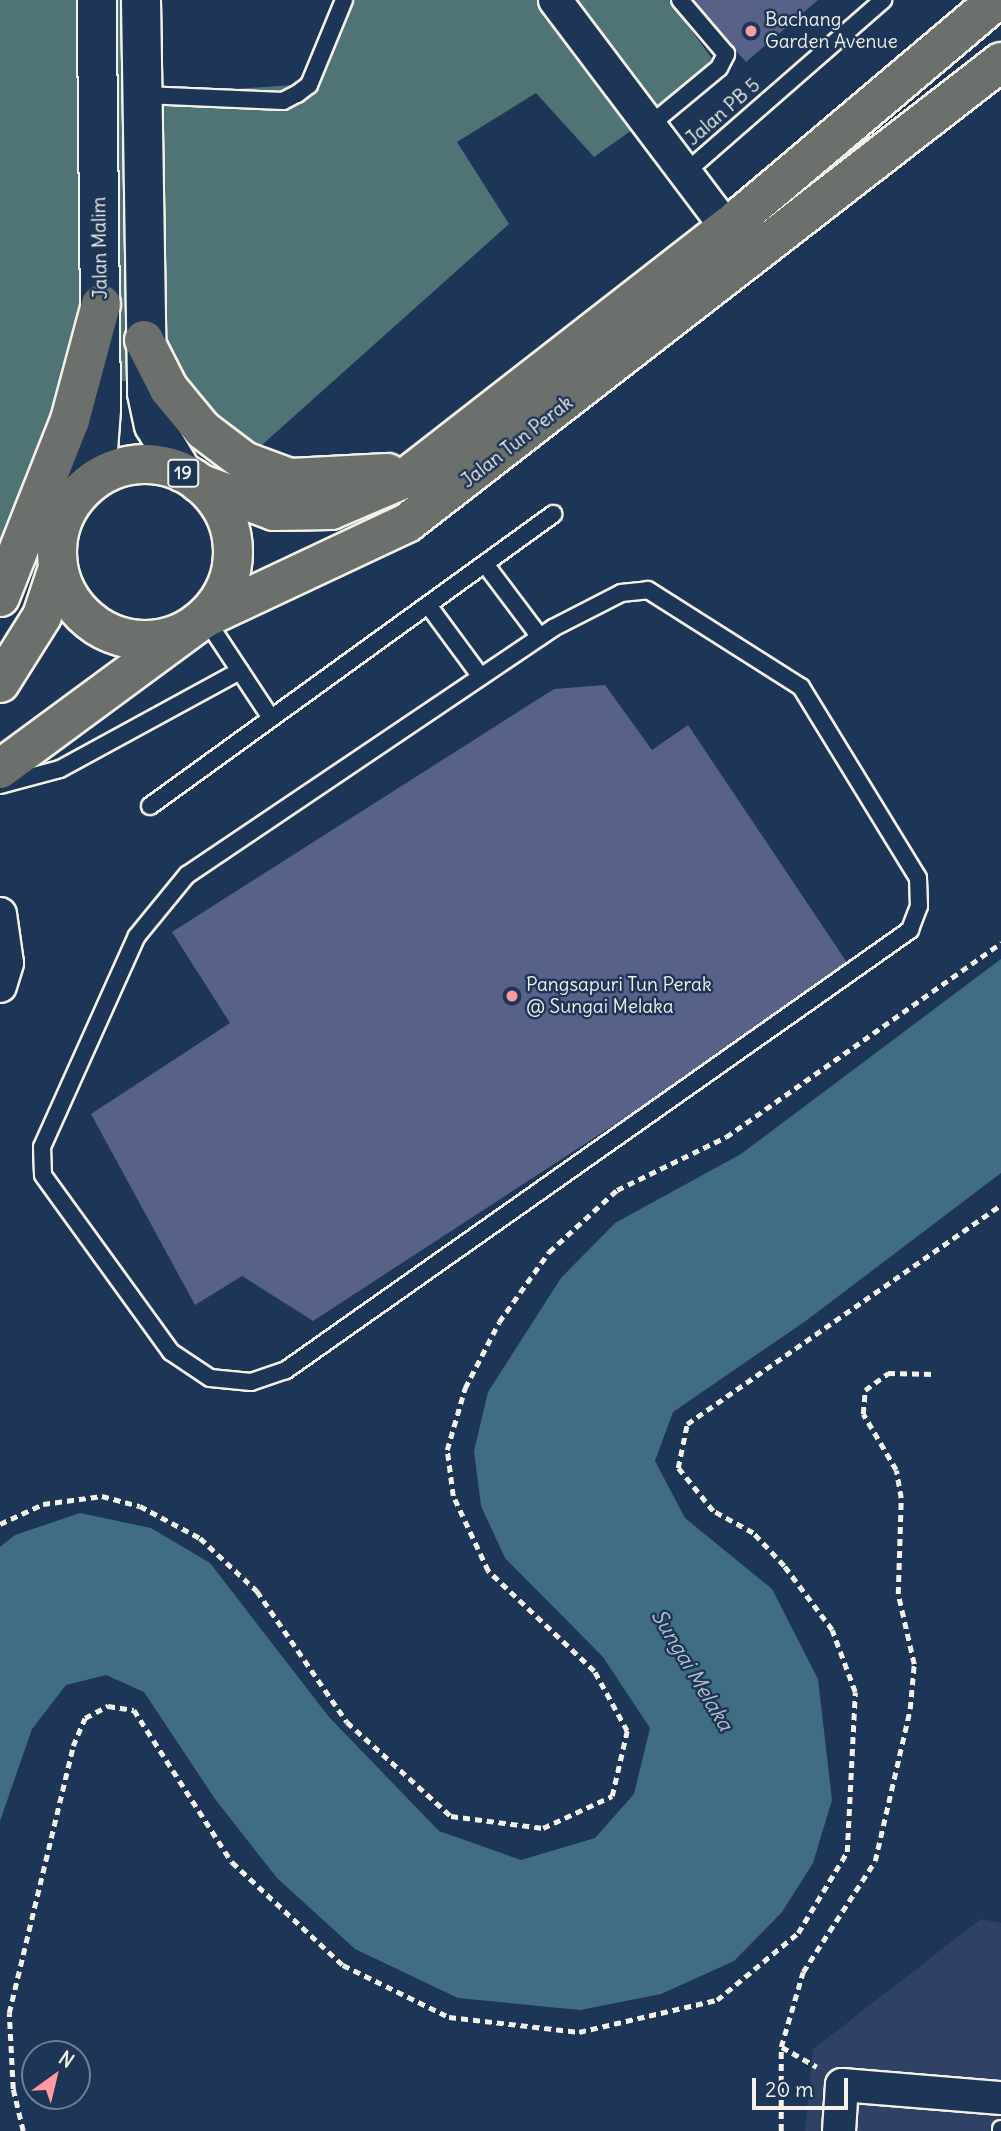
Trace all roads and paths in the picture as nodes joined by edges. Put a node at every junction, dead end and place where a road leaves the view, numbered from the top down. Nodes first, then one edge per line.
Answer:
1 (97, 0) edge
2 (141, 0) edge
3 (344, 0) edge
4 (555, 0) edge
5 (680, 0) edge
6 (883, 0) edge
7 (997, 0) edge
8 (1001, 62) edge
9 (144, 94) junction
10 (650, 124) junction
11 (686, 172) junction
12 (727, 228) junction
13 (101, 304) junction
14 (144, 341) junction
15 (440, 454) junction
16 (191, 478) junction
17 (80, 492) junction
18 (553, 514) dead end
19 (485, 564) junction
20 (58, 568) junction
21 (0, 597) edge
22 (428, 606) junction
23 (205, 618) junction
24 (540, 637) junction
25 (240, 671) junction
26 (481, 677) junction
27 (0, 683) edge
28 (271, 718) junction
29 (0, 769) edge
30 (0, 785) edge
31 (150, 806) dead end
32 (0, 914) edge
33 (1001, 943) edge
34 (0, 986) edge
35 (1001, 1205) edge
36 (936, 1374) dead end
37 (0, 1524) edge
38 (781, 2047) junction
39 (842, 2085) junction
40 (1001, 2098) edge
41 (23, 2131) edge
42 (781, 2131) edge
43 (839, 2131) edge

1 - 13 main road, Jalan Malim
2 - 9 main road, 19
3 - 9 lane
4 - 10 street
5 - 10 lane
6 - 11 lane, Jalan PB 5
7 - 12 main road, Jalan Tun Perak
8 - 23 main road, Jalan Tun Perak
9 - 14 main road, 19
10 - 11 street
11 - 12 street
12 - 15 main road, Jalan Tun Perak
13 - 17 main road, Jalan Malim
13 - 21 main road
14 - 15 main road
14 - 16 main road, 19
15 - 16 main road, Jalan Tun Perak
16 - 17 main road, 19
16 - 23 main road, 19
17 - 20 main road
18 - 19 lane
19 - 22 lane
19 - 24 lane
20 - 23 main road
20 - 27 main road
22 - 26 lane
22 - 28 lane
23 - 25 lane
23 - 29 main road, Jalan Tun Perak / 19
24 - 26 lane
24 - 26 lane
25 - 28 lane
25 - 30 lane
28 - 31 lane
32 - 34 street
33 - 37 path
35 - 41 path
36 - 38 path
38 - 39 path
38 - 42 path
39 - 40 street
39 - 43 street

